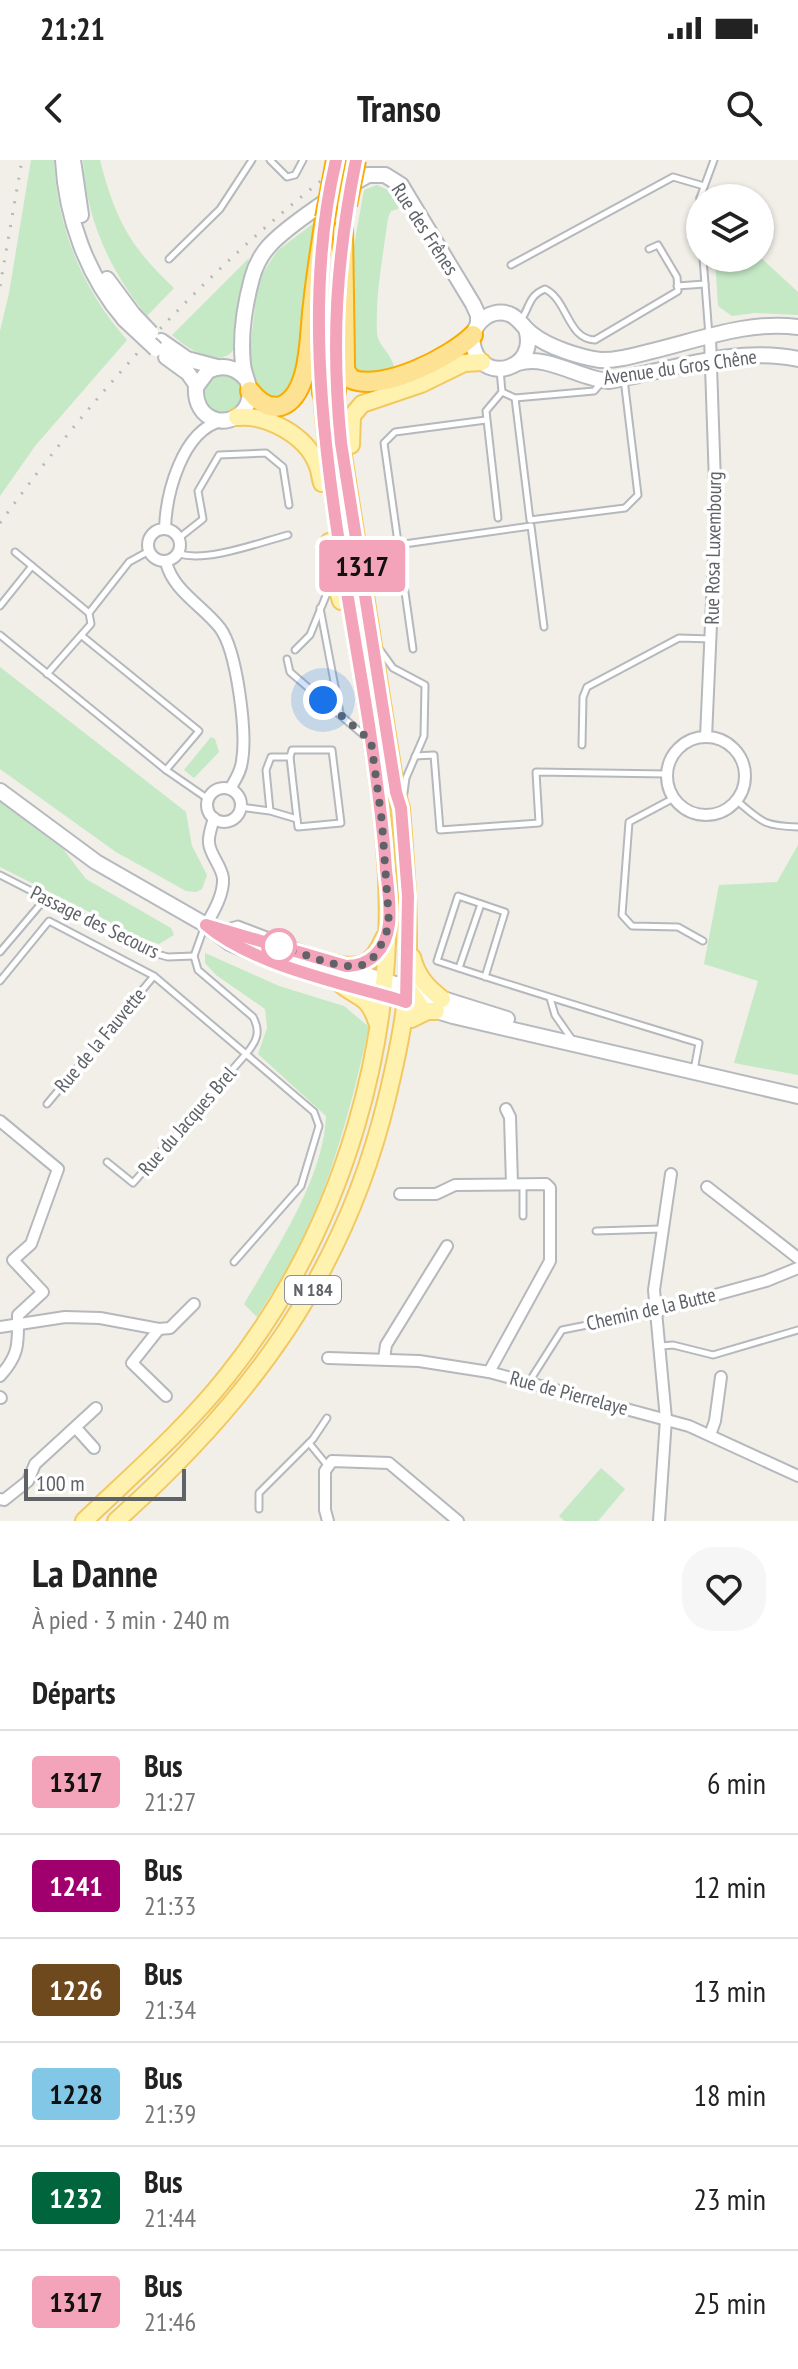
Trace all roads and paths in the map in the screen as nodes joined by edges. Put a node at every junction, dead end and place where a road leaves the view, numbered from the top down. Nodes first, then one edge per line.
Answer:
1 (63, 160) edge
2 (73, 160) edge
3 (252, 160) edge
4 (270, 160) edge
5 (303, 160) edge
6 (336, 160) edge
7 (356, 160) edge
8 (714, 160) edge
9 (697, 184) edge
10 (705, 184) edge
11 (325, 218) junction
12 (343, 230) junction
13 (649, 249) dead end
14 (169, 259) dead end
15 (511, 265) dead end
16 (704, 272) edge
17 (705, 284) junction
18 (677, 286) junction
19 (463, 287) junction
20 (504, 313) junction
21 (129, 317) junction
22 (523, 325) junction
23 (798, 327) edge
24 (476, 329) junction
25 (710, 337) junction
26 (243, 341) junction
27 (158, 345) junction
28 (711, 359) junction
29 (798, 359) edge
30 (482, 362) junction
31 (518, 363) junction
32 (219, 367) junction
33 (500, 369) junction
34 (624, 378) junction
35 (603, 381) junction
36 (248, 385) junction
37 (197, 386) junction
38 (329, 392) junction
39 (502, 392) junction
40 (515, 398) junction
41 (201, 409) junction
42 (229, 419) junction
43 (486, 420) junction
44 (200, 433) junction
45 (345, 462) junction
46 (289, 505) dead end
47 (498, 518) dead end
48 (531, 523) junction
49 (165, 529) junction
50 (288, 535) dead end
51 (179, 538) junction
52 (397, 545) junction
53 (149, 551) junction
54 (15, 552) dead end
55 (179, 554) junction
56 (166, 562) junction
57 (32, 566) junction
58 (334, 577) junction
59 (0, 606) edge
60 (320, 608) junction
61 (89, 613) junction
62 (544, 627) dead end
63 (0, 635) edge
64 (82, 636) junction
65 (373, 637) junction
66 (712, 639) junction
67 (413, 649) dead end
68 (295, 650) dead end
69 (287, 659) dead end
70 (47, 674) junction
71 (366, 706) junction
72 (340, 714) junction
73 (706, 737) junction
74 (371, 741) junction
75 (582, 745) dead end
76 (415, 756) junction
77 (290, 757) junction
78 (166, 770) junction
79 (667, 774) junction
80 (230, 789) junction
81 (0, 791) edge
82 (674, 798) junction
83 (208, 799) junction
84 (736, 800) junction
85 (240, 807) junction
86 (401, 808) junction
87 (270, 811) junction
88 (214, 818) junction
89 (297, 819) junction
90 (798, 827) edge
91 (0, 875) edge
92 (45, 899) junction
93 (481, 904) junction
94 (206, 925) junction
95 (389, 926) junction
96 (408, 940) junction
97 (703, 941) dead end
98 (0, 952) edge
99 (194, 956) junction
100 (329, 963) junction
101 (459, 968) junction
102 (154, 976) junction
103 (485, 977) junction
104 (0, 981) edge
105 (337, 981) junction
106 (409, 997) junction
107 (550, 998) junction
108 (377, 1023) junction
109 (402, 1028) junction
110 (571, 1038) junction
111 (246, 1054) junction
112 (622, 1054) junction
113 (693, 1071) junction
114 (390, 1085) junction
115 (798, 1096) edge
116 (47, 1104) dead end
117 (506, 1109) dead end
118 (0, 1121) edge
119 (107, 1162) dead end
120 (671, 1174) dead end
121 (517, 1184) junction
122 (707, 1187) dead end
123 (400, 1194) dead end
124 (523, 1216) dead end
125 (662, 1229) junction
126 (596, 1231) dead end
127 (447, 1246) dead end
128 (798, 1258) edge
129 (234, 1262) dead end
130 (798, 1268) edge
131 (194, 1304) dead end
132 (657, 1311) junction
133 (18, 1324) junction
134 (0, 1327) edge
135 (159, 1329) junction
136 (798, 1330) edge
137 (660, 1346) junction
138 (328, 1358) dead end
139 (384, 1359) junction
140 (489, 1372) junction
141 (0, 1376) edge
142 (721, 1377) dead end
143 (529, 1382) junction
144 (166, 1396) dead end
145 (96, 1408) dead end
146 (327, 1418) dead end
147 (666, 1419) junction
148 (76, 1428) junction
149 (710, 1435) junction
150 (309, 1443) junction
151 (94, 1448) dead end
152 (327, 1465) junction
153 (798, 1476) edge
154 (0, 1499) edge
155 (259, 1509) dead end
156 (84, 1521) edge
157 (116, 1521) edge
158 (328, 1521) edge
159 (458, 1521) edge
160 (659, 1521) edge

1 - 21 street
2 - 21 street
3 - 14 lane
4 - 5 lane
6 - 11 highway, N 184, bridge
7 - 12 highway, N 184, bridge
8 - 10 lane
9 - 15 lane
11 - 36 highway
11 - 38 highway, N 184
12 - 24 highway
12 - 38 highway, N 184
13 - 18 lane
16 - 17 lane
17 - 18 lane
17 - 25 lane
18 - 22 lane
19 - 20 street, Rue des Frênes
19 - 24 street, Rue des Frênes
19 - 26 street, Rue des Frênes
20 - 22 street
20 - 24 street
21 - 27 street, bridge
22 - 25 street, Avenue du Gros Chêne
22 - 31 street
23 - 25 street, Avenue du Gros Chêne
24 - 30 street
25 - 28 street, Rue Rosa Luxembourg
26 - 32 street
26 - 36 street, Rue des Frênes
27 - 32 street
27 - 37 street
28 - 29 street, Avenue du Gros Chêne
28 - 34 street, Avenue du Gros Chêne
28 - 66 street, Rue Rosa Luxembourg
30 - 33 street
30 - 45 main road
31 - 33 street
31 - 35 street, Avenue du Gros Chêne
32 - 36 street
32 - 37 street
33 - 39 lane
34 - 35 street, Avenue du Gros Chêne
34 - 48 lane
35 - 40 lane
36 - 42 street
37 - 41 street
38 - 45 main road, N 184
38 - 71 main road, N 184
39 - 40 lane
39 - 43 lane
40 - 48 lane
41 - 42 street
41 - 44 street
42 - 44 street
42 - 58 main road
43 - 47 lane
43 - 52 lane
44 - 49 street
45 - 65 main road, N 184
46 - 51 lane
48 - 52 lane
48 - 62 lane
49 - 51 street
49 - 53 street
50 - 55 lane
51 - 55 street
52 - 67 lane
53 - 56 street
53 - 61 lane
54 - 57 lane
55 - 56 street
56 - 80 street
57 - 59 lane
57 - 61 lane
58 - 60 lane
58 - 71 main road
60 - 68 lane
60 - 72 lane
61 - 64 lane
63 - 70 lane
64 - 70 lane
64 - 78 lane
65 - 76 lane
65 - 86 main road, N 184
66 - 73 street, Rue Rosa Luxembourg
66 - 75 lane
69 - 72 lane
70 - 78 lane
71 - 74 main road, N 184
72 - 74 lane
73 - 79 street
73 - 84 street
74 - 95 main road, N 184
76 - 79 lane
76 - 86 lane
77 - 87 lane
77 - 89 lane
77 - 89 lane
78 - 83 lane
79 - 82 street
80 - 83 street
80 - 85 street
81 - 94 street
82 - 84 street
82 - 97 lane
83 - 88 street
84 - 90 lane
85 - 87 lane
85 - 88 street
86 - 96 main road, N 184
87 - 89 lane
88 - 94 street
91 - 92 lane, Passage des Secours
92 - 98 lane
92 - 99 lane, Passage des Secours
93 - 101 lane
93 - 101 lane
93 - 103 lane
94 - 99 lane
94 - 100 street
94 - 105 street
95 - 100 main road
95 - 106 main road, N 184
95 - 106 main road, N 184
96 - 106 main road, N 184
96 - 106 main road
99 - 111 lane
100 - 106 street
101 - 103 lane
102 - 104 lane, Rue du Jacques Brel
102 - 111 lane, Rue du Jacques Brel
102 - 116 lane, Rue de la Fauvette
103 - 107 lane
105 - 106 street
105 - 108 main road
106 - 108 main road, N 184
106 - 109 main road, N 184
106 - 109 main road
106 - 110 street
106 - 112 street
106 - 114 main road
107 - 110 lane
107 - 113 lane
108 - 156 main road, N 184
109 - 114 main road, N 184
110 - 112 street
111 - 119 lane, Rue du Jacques Brel
111 - 129 lane
112 - 113 street
113 - 115 street
114 - 157 main road, N 184
117 - 121 street
118 - 133 street
120 - 125 street
121 - 123 street
121 - 124 lane
121 - 140 street
122 - 128 street
125 - 126 lane
125 - 132 street
127 - 139 street
130 - 132 street, Chemin de la Butte
131 - 135 street
132 - 137 street
132 - 143 lane, Chemin de la Butte
133 - 134 street
133 - 135 street
133 - 141 street
135 - 144 street
136 - 137 lane
137 - 147 street
138 - 139 street, Rue de Pierrelaye
139 - 140 street, Rue de Pierrelaye
140 - 143 street, Rue de Pierrelaye
142 - 149 street
143 - 147 street, Rue de Pierrelaye
145 - 148 street
146 - 150 lane
147 - 149 street, Rue de Pierrelaye
147 - 160 street
148 - 151 street
148 - 154 street
149 - 153 street, Rue de Pierrelaye
150 - 152 lane
150 - 155 lane
152 - 158 street
152 - 159 street

